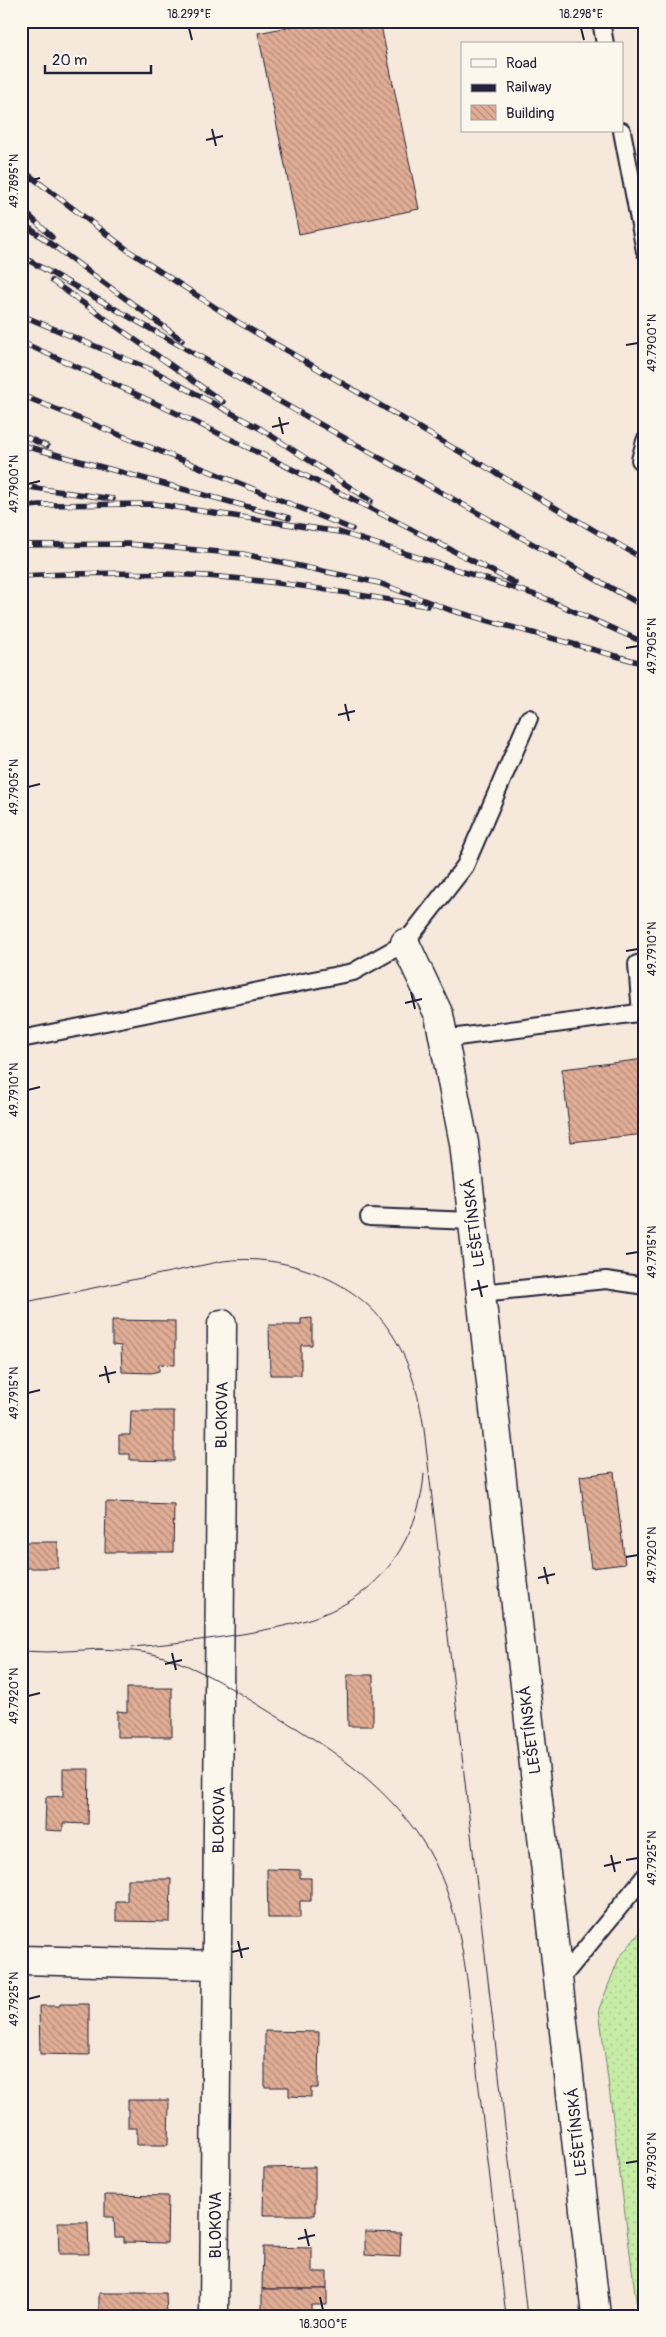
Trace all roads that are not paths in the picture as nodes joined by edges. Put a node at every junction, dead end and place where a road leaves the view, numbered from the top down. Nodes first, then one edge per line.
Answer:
1 (601, 21) edge
2 (605, 42) edge
3 (622, 132) edge
4 (645, 251) edge
5 (645, 441) edge
6 (640, 460) dead end
7 (528, 718) dead end
8 (405, 943) junction
9 (645, 963) edge
10 (643, 1013) edge
11 (21, 1039) edge
12 (444, 1039) junction
13 (369, 1217) dead end
14 (473, 1221) junction
15 (645, 1286) edge
16 (481, 1293) junction
17 (222, 1324) dead end
18 (645, 1876) edge
19 (21, 1960) edge
20 (216, 1966) junction
21 (558, 1981) junction
22 (214, 2316) edge
23 (596, 2316) edge

1 - 2 lane
3 - 4 lane
5 - 6 lane
7 - 8 lane
8 - 11 lane
8 - 12 street, LEŠETÍNSKÁ
9 - 10 lane
10 - 12 lane
12 - 14 street, LEŠETÍNSKÁ
13 - 14 lane
14 - 16 street, LEŠETÍNSKÁ
15 - 16 lane
16 - 21 street, LEŠETÍNSKÁ
17 - 20 street, BLOKOVA
18 - 21 lane
19 - 20 street
20 - 22 street, BLOKOVA
21 - 23 street, LEŠETÍNSKÁ

